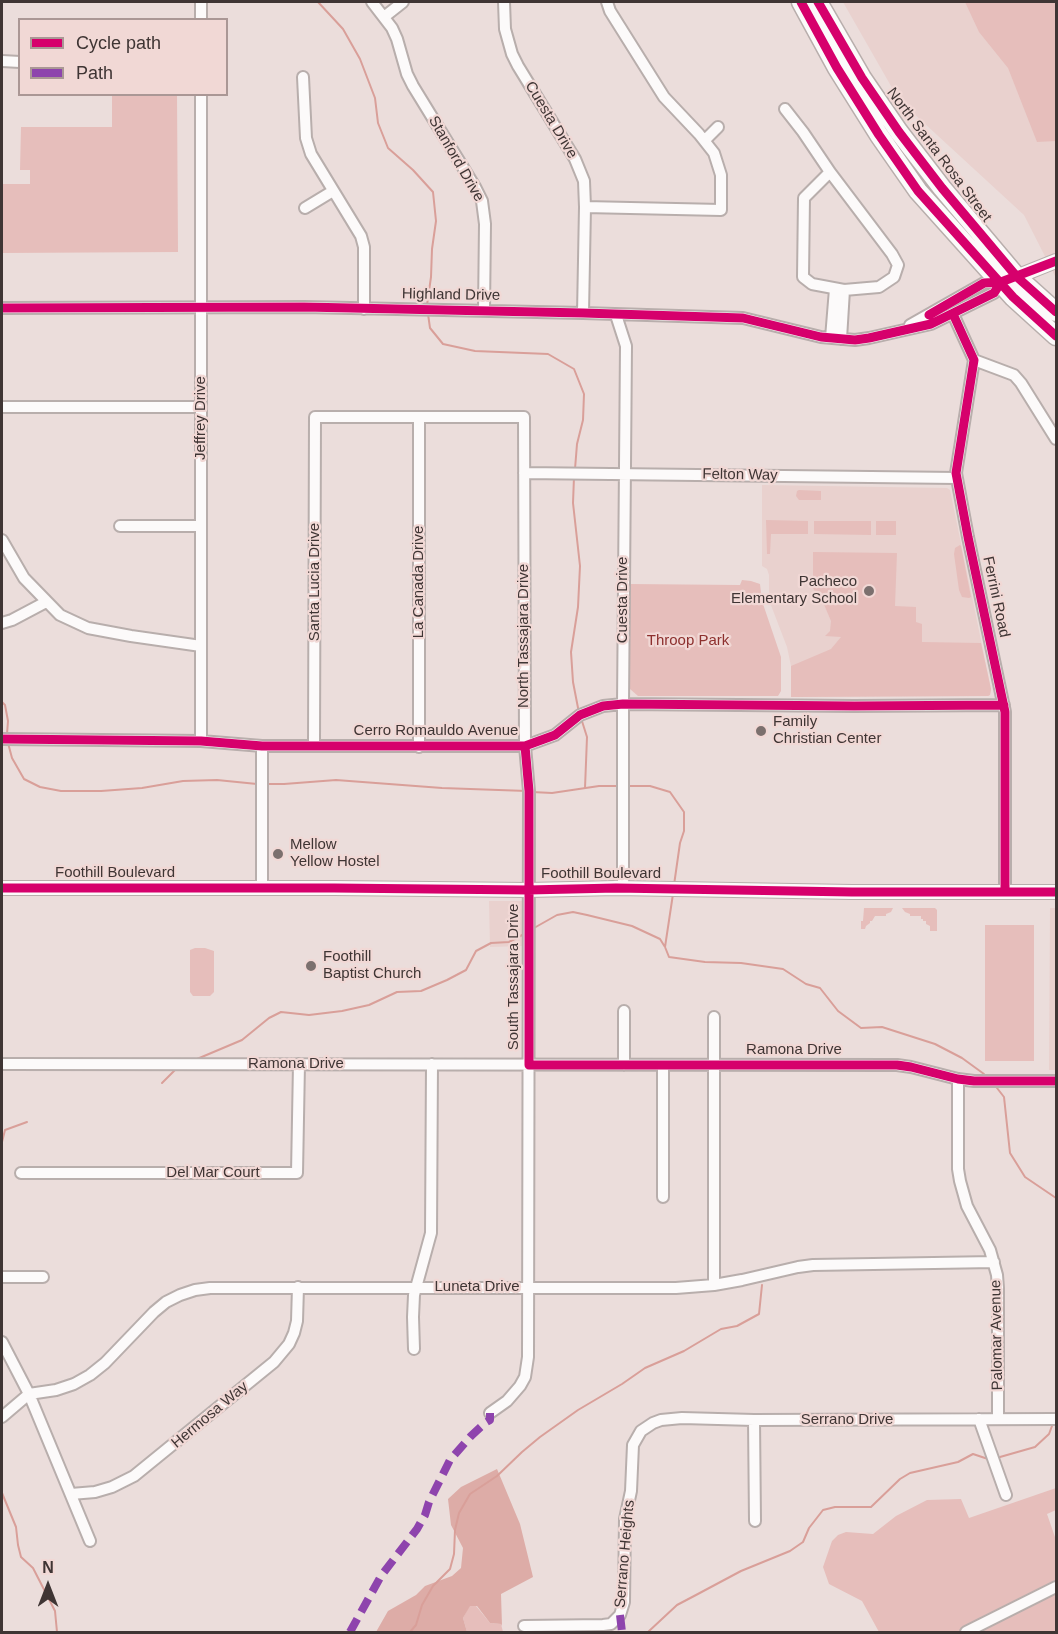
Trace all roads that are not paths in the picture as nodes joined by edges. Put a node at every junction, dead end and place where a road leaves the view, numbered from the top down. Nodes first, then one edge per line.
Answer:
1 (201, 2) edge
2 (372, 2) edge
3 (403, 2) edge
4 (504, 2) edge
5 (607, 2) edge
6 (801, 2) edge
7 (818, 2) edge
8 (384, 17) junction
9 (201, 18) edge
10 (2, 62) edge
11 (18, 62) edge
12 (303, 77) dead end
13 (201, 96) edge
14 (785, 109) dead end
15 (718, 127) dead end
16 (705, 140) junction
17 (830, 172) junction
18 (333, 191) junction
19 (585, 207) junction
20 (305, 208) dead end
21 (1056, 261) edge
22 (1009, 279) junction
23 (840, 289) junction
24 (2, 308) edge
25 (201, 308) junction
26 (364, 309) junction
27 (484, 311) junction
28 (1056, 312) edge
29 (583, 313) junction
30 (953, 314) junction
31 (616, 315) junction
32 (897, 332) junction
33 (1056, 336) edge
34 (836, 338) junction
35 (974, 360) junction
36 (2, 407) edge
37 (201, 407) junction
38 (419, 417) junction
39 (1056, 439) edge
40 (524, 473) junction
41 (625, 474) junction
42 (957, 478) junction
43 (120, 526) dead end
44 (201, 526) junction
45 (2, 540) edge
46 (46, 602) junction
47 (2, 623) edge
48 (201, 646) junction
49 (623, 704) junction
50 (1004, 705) junction
51 (2, 739) edge
52 (201, 741) junction
53 (262, 746) junction
54 (314, 746) junction
55 (525, 746) junction
56 (419, 747) junction
57 (2, 888) edge
58 (262, 888) junction
59 (623, 888) junction
60 (528, 890) junction
61 (1005, 892) junction
62 (1056, 892) edge
63 (624, 1011) dead end
64 (714, 1017) dead end
65 (2, 1064) edge
66 (299, 1064) junction
67 (432, 1064) junction
68 (529, 1065) junction
69 (624, 1065) junction
70 (663, 1065) junction
71 (714, 1065) junction
72 (958, 1079) junction
73 (1056, 1081) edge
74 (21, 1173) dead end
75 (663, 1197) dead end
76 (994, 1262) junction
77 (2, 1277) edge
78 (43, 1277) dead end
79 (714, 1285) junction
80 (298, 1287) junction
81 (416, 1287) junction
82 (528, 1288) junction
83 (2, 1342) edge
84 (414, 1349) dead end
85 (29, 1394) junction
86 (490, 1413) dead end
87 (2, 1417) edge
88 (980, 1419) junction
89 (998, 1419) junction
90 (1056, 1419) edge
91 (754, 1420) junction
92 (641, 1431) joint
93 (71, 1494) junction
94 (1006, 1495) dead end
95 (754, 1521) dead end
96 (90, 1541) dead end
97 (1056, 1587) edge
98 (524, 1626) dead end
99 (966, 1632) edge

1 - 9 street
2 - 8 street, Stanford Drive
3 - 8 street
4 - 19 street, Cuesta Drive
5 - 16 street
6 - 22 highway, North Santa Rosa Street
7 - 22 highway, North Santa Rosa Street
8 - 27 street, Stanford Drive
10 - 11 street
12 - 18 street
13 - 25 street, Jeffrey Drive
14 - 17 street
15 - 16 street
16 - 19 street
17 - 23 street
17 - 23 street
18 - 20 street
18 - 26 street
19 - 29 street, Cuesta Drive
21 - 22 street, Highland Drive
22 - 28 highway, North Santa Rosa Street
22 - 30 street, Highland Drive
22 - 32 street, Highland Drive
22 - 33 highway, North Santa Rosa Street
23 - 34 street
24 - 25 street, Highland Drive
25 - 26 street, Highland Drive
25 - 37 street, Jeffrey Drive
26 - 27 street, Highland Drive
27 - 29 street, Highland Drive
29 - 31 street, Highland Drive
30 - 32 street, Highland Drive
30 - 35 street
31 - 34 street, Highland Drive
31 - 41 street, Cuesta Drive
32 - 34 street, Highland Drive
35 - 39 street
35 - 42 street, Ferrini Road
36 - 37 street
37 - 44 street, Jeffrey Drive
38 - 40 street, North Tassajara Drive
38 - 54 street, Santa Lucia Drive
38 - 56 street, La Canada Drive
40 - 41 street, Felton Way
40 - 55 street, North Tassajara Drive
41 - 42 street, Felton Way
41 - 49 street, Cuesta Drive
42 - 50 street, Ferrini Road
43 - 44 street
44 - 48 street, Jeffrey Drive
45 - 46 street
46 - 47 street
46 - 48 street
48 - 52 street, Jeffrey Drive
49 - 50 street, Cerro Romauldo Avenue
49 - 55 street, Cerro Romauldo Avenue
49 - 59 street, Cuesta Drive
50 - 61 street, Ferrini Road
51 - 52 street, Cerro Romauldo Avenue
52 - 53 street, Cerro Romauldo Avenue
53 - 54 street, Cerro Romauldo Avenue
53 - 58 street
54 - 56 street, Cerro Romauldo Avenue
55 - 56 street, Cerro Romauldo Avenue
55 - 60 street, North Tassajara Drive
57 - 58 street, Foothill Boulevard
58 - 60 street, Foothill Boulevard
59 - 60 street, Foothill Boulevard
59 - 61 street, Foothill Boulevard
60 - 68 street, South Tassajara Drive
61 - 62 street, Foothill Boulevard
63 - 69 street
64 - 71 street
65 - 66 street, Ramona Drive
66 - 67 street, Ramona Drive
66 - 74 street, Del Mar Court
67 - 68 street, Ramona Drive
67 - 81 street
68 - 69 street, Ramona Drive
68 - 82 street, South Tassajara Drive
69 - 70 street, Ramona Drive
70 - 71 street, Ramona Drive
70 - 75 street
71 - 72 street, Ramona Drive
71 - 79 street
72 - 73 street, Ramona Drive
72 - 76 street, Palomar Avenue
76 - 79 street, Luneta Drive
76 - 89 street, Palomar Avenue
77 - 78 street
79 - 82 street, Luneta Drive
80 - 81 street, Luneta Drive
80 - 85 street, Luneta Drive
80 - 93 street, Hermosa Way
81 - 82 street, Luneta Drive
81 - 84 street
82 - 86 street, South Tassajara Drive
83 - 85 street
85 - 87 street
85 - 93 street
88 - 89 street, Serrano Drive
88 - 91 street, Serrano Drive
88 - 94 street
89 - 90 street, Serrano Drive
91 - 92 street, Serrano Drive
91 - 95 street
92 - 98 street, Serrano Heights
93 - 96 street
97 - 99 street

